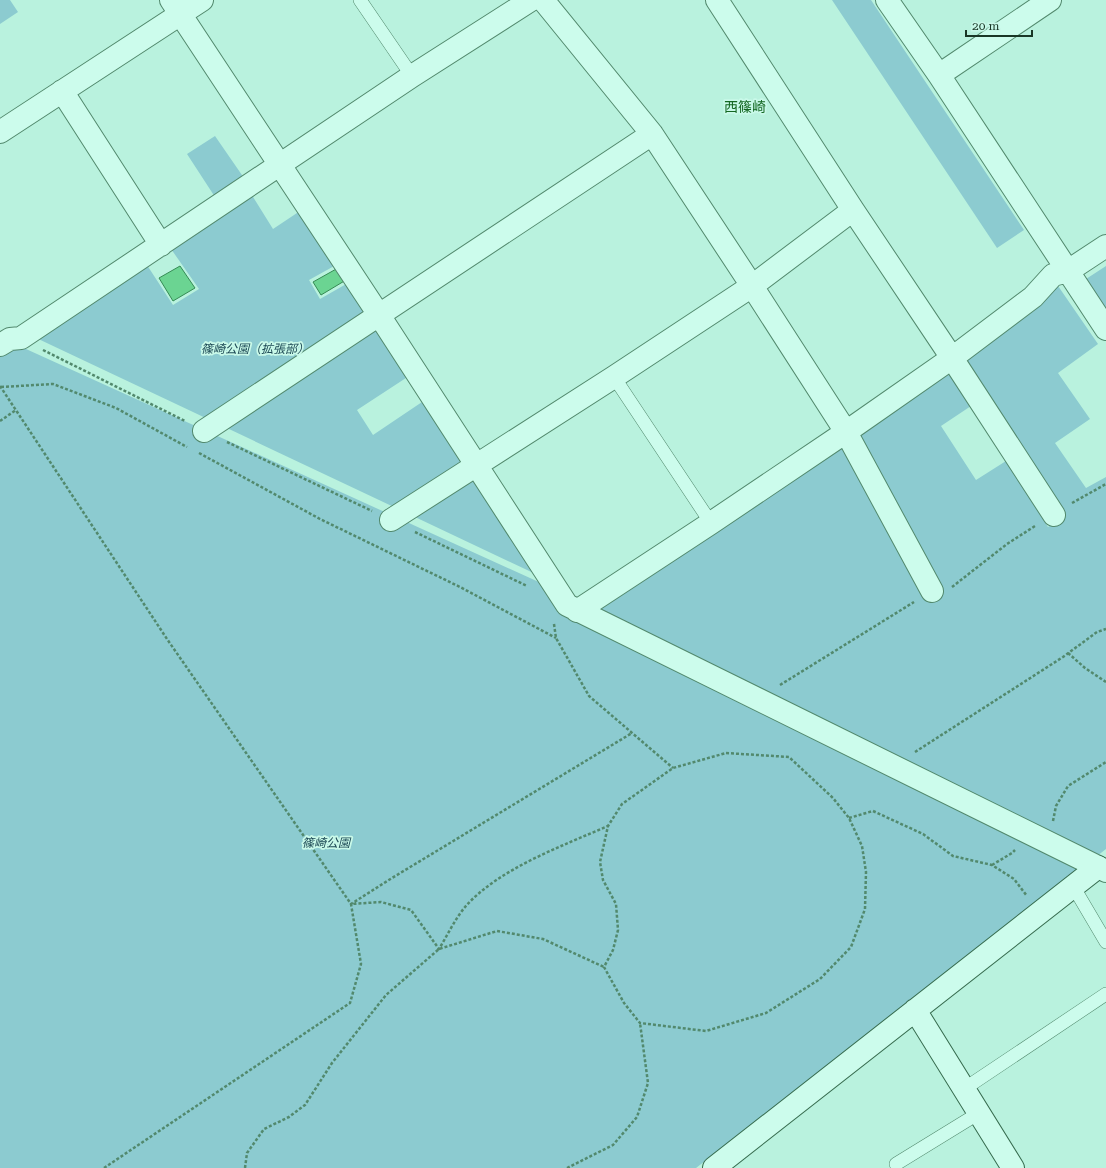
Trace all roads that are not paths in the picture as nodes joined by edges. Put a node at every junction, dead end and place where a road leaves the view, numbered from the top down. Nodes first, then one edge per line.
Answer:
1 (202, 0) edge
2 (360, 0) edge
3 (531, 0) edge
4 (543, 0) edge
5 (717, 0) edge
6 (887, 0) edge
7 (1050, 0) edge
8 (176, 7) edge
9 (939, 75) junction
10 (412, 76) junction
11 (62, 91) junction
12 (0, 132) edge
13 (652, 134) junction
14 (279, 166) junction
15 (853, 210) junction
16 (161, 244) junction
17 (1106, 246) edge
18 (1068, 271) junction
19 (752, 286) junction
20 (379, 315) junction
21 (1106, 329) edge
22 (0, 345) edge
23 (952, 358) junction
24 (614, 377) junction
25 (204, 431) road end
26 (846, 432) junction
27 (477, 466) junction
28 (1054, 515) dead end
29 (391, 520) road end
30 (711, 523) junction
31 (932, 591) dead end
32 (577, 611) junction
33 (1102, 869) edge
34 (1074, 886) junction
35 (1106, 942) edge
36 (1106, 994) edge
37 (915, 1010) junction
38 (964, 1089) junction
39 (979, 1113) junction
40 (896, 1164) dead end
41 (714, 1168) edge
42 (1013, 1168) edge

1 - 8 street
2 - 10 lane
3 - 10 street
4 - 13 street
5 - 15 street
6 - 9 street
7 - 9 street
8 - 11 street
8 - 14 street
9 - 18 street
10 - 14 street
11 - 12 street
11 - 16 street
13 - 19 street
13 - 20 street
14 - 16 street
14 - 20 street
15 - 19 street
15 - 23 street
16 - 22 street
17 - 18 street
18 - 21 street
18 - 23 street
19 - 24 street
19 - 26 street
20 - 25 street
20 - 27 street
23 - 26 street
23 - 28 street
24 - 27 street
24 - 30 lane
26 - 30 street
26 - 31 street
27 - 29 street
27 - 32 street
30 - 32 street
32 - 33 street
33 - 34 street
34 - 35 lane
34 - 37 street
36 - 38 lane
37 - 38 street
37 - 41 street
38 - 39 street
39 - 40 lane
39 - 42 street

